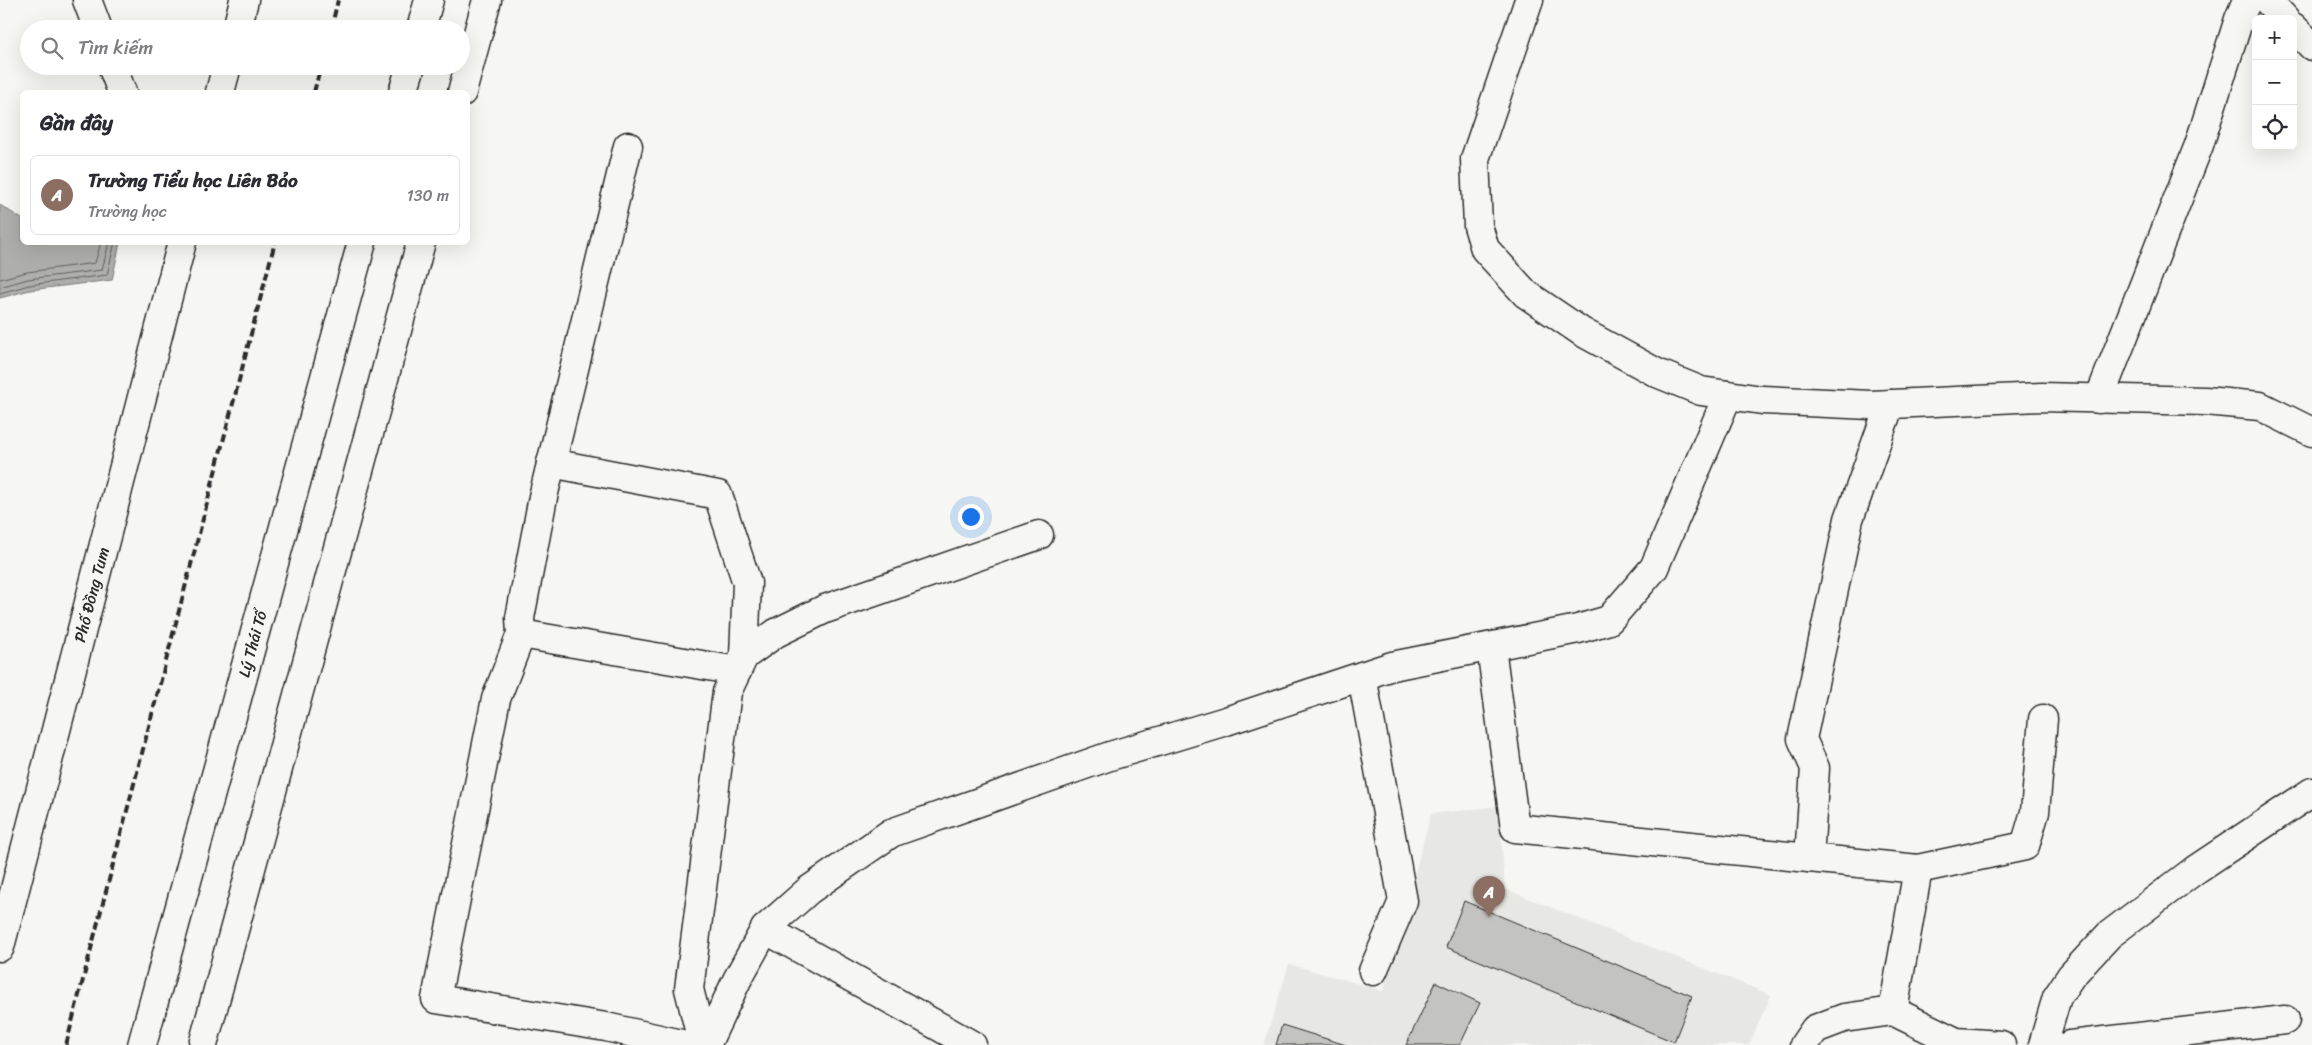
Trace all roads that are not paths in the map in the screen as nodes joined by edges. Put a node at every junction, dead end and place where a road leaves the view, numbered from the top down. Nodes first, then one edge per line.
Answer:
1 (87, 0) edge
2 (244, 0) edge
3 (429, 0) edge
4 (487, 0) edge
5 (1529, 0) edge
6 (2247, 0) edge
7 (2267, 0) edge
8 (2281, 15) edge
9 (95, 20) edge
10 (239, 20) edge
11 (423, 20) edge
12 (2297, 31) edge
13 (2312, 46) edge
14 (470, 63) edge
15 (115, 75) edge
16 (225, 75) edge
17 (408, 75) edge
18 (467, 75) edge
19 (121, 90) edge
20 (221, 90) edge
21 (404, 90) edge
22 (463, 90) edge
23 (628, 146) dead end
24 (180, 245) edge
25 (361, 245) edge
26 (420, 245) edge
27 (1728, 395) junction
28 (2099, 399) junction
29 (1890, 404) junction
30 (2312, 432) edge
31 (551, 464) junction
32 (1039, 535) dead end
33 (521, 634) junction
34 (1491, 647) junction
35 (741, 664) junction
36 (1362, 676) junction
37 (2042, 719) dead end
38 (2312, 792) edge
39 (1809, 858) junction
40 (1918, 868) junction
41 (765, 929) junction
42 (0, 947) edge
43 (1373, 971) dead end
44 (1893, 1011) junction
45 (2285, 1020) dead end
46 (142, 1045) edge
47 (203, 1045) edge
48 (686, 1045) edge
49 (704, 1045) edge
50 (972, 1045) edge
51 (1804, 1045) edge
52 (2001, 1045) edge
53 (2043, 1045) edge
54 (2070, 1045) edge

1 - 9 street
2 - 10 street
3 - 11 street
4 - 14 street
5 - 27 street
6 - 28 street
7 - 8 street
12 - 13 street
15 - 19 street
16 - 20 street
17 - 21 street
18 - 22 street
23 - 31 street
24 - 42 street, Phố Đồng Tum
25 - 46 street, Lý Thái Tổ
26 - 47 street
27 - 29 street
27 - 34 street
28 - 29 street
28 - 30 street
29 - 39 street
31 - 33 street
31 - 35 street
32 - 35 street
33 - 35 street
33 - 48 street
34 - 36 street
34 - 39 street
35 - 49 street
36 - 41 street
36 - 43 street
37 - 40 street
38 - 53 street
39 - 40 street
40 - 44 street
41 - 49 street
41 - 50 street
44 - 51 street
44 - 52 street
45 - 54 street

